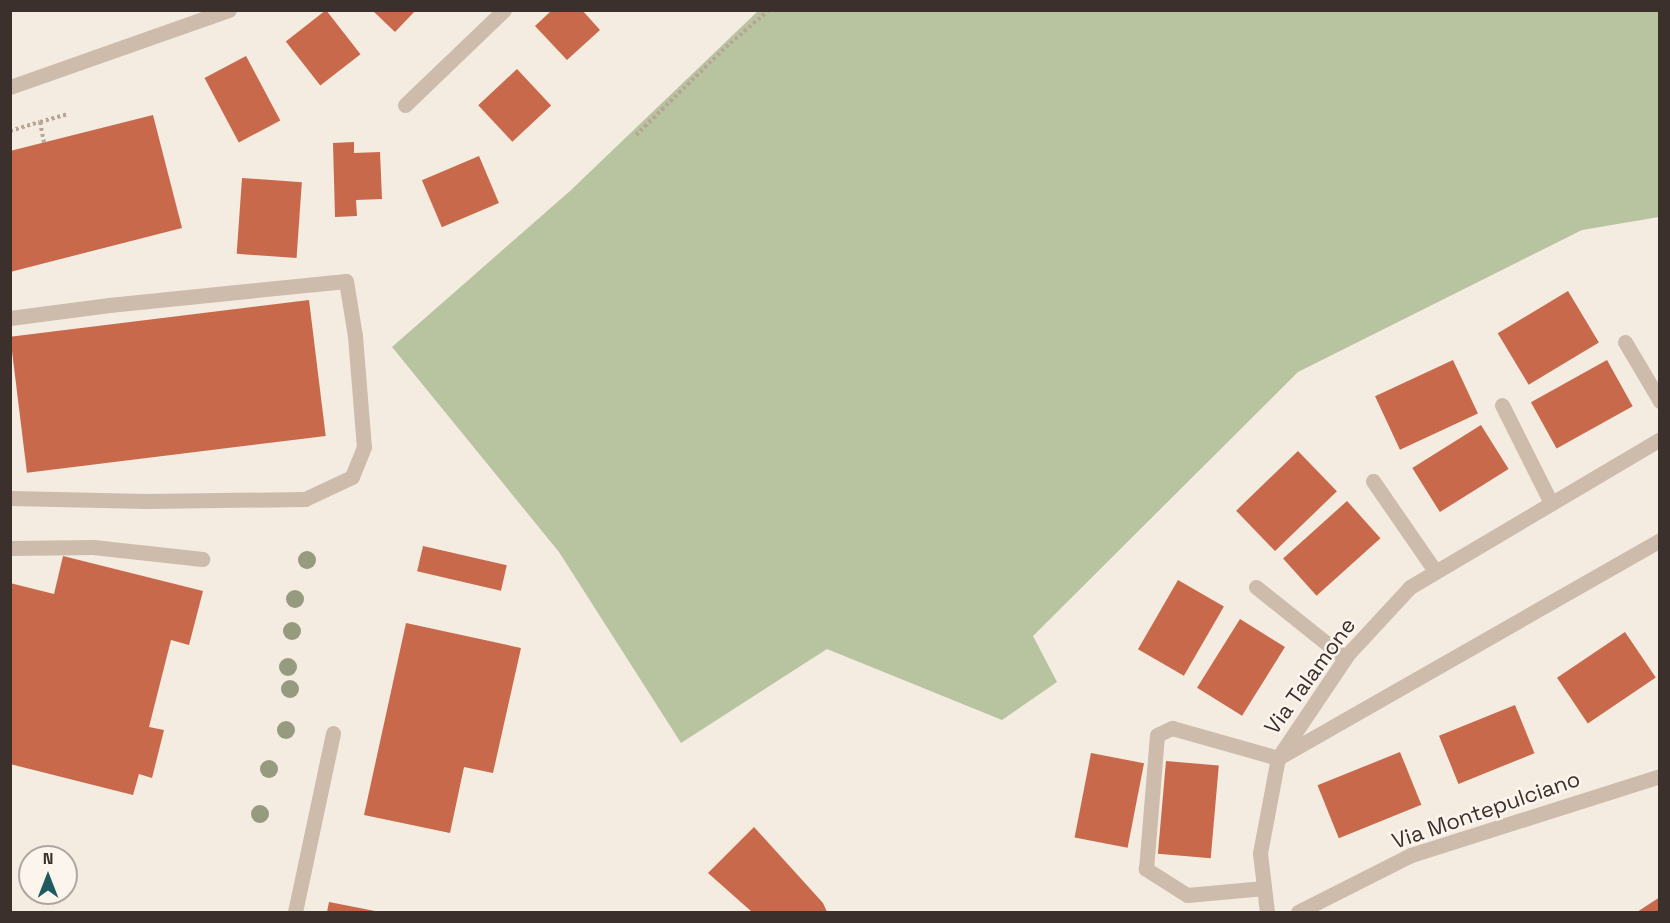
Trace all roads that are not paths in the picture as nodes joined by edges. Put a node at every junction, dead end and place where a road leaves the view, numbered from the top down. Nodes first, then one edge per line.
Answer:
1 (229, 10) edge
2 (504, 10) edge
3 (10, 87) edge
4 (405, 105) dead end
5 (10, 318) edge
6 (1625, 342) dead end
7 (1659, 401) edge
8 (1502, 405) dead end
9 (1659, 439) edge
10 (1373, 481) dead end
11 (10, 498) edge
12 (1551, 503) junction
13 (1659, 540) edge
14 (10, 548) edge
15 (202, 559) dead end
16 (1435, 571) junction
17 (1256, 586) dead end
18 (1345, 658) junction
19 (333, 733) dead end
20 (1278, 758) junction
21 (1659, 776) edge
22 (1264, 888) junction
23 (296, 912) edge
24 (1267, 912) edge
25 (1298, 912) edge

1 - 3 street
2 - 4 street
5 - 11 street
6 - 7 street
8 - 12 street
9 - 12 street, Via Talamone
10 - 16 street
12 - 16 street, Via Talamone
13 - 20 street
14 - 15 street
16 - 18 street, Via Talamone
17 - 18 street
18 - 20 street, Via Talamone
19 - 23 street
20 - 22 street, Via Talamone
20 - 22 street
21 - 25 street, Via Montepulciano
22 - 24 street, Via Talamone

